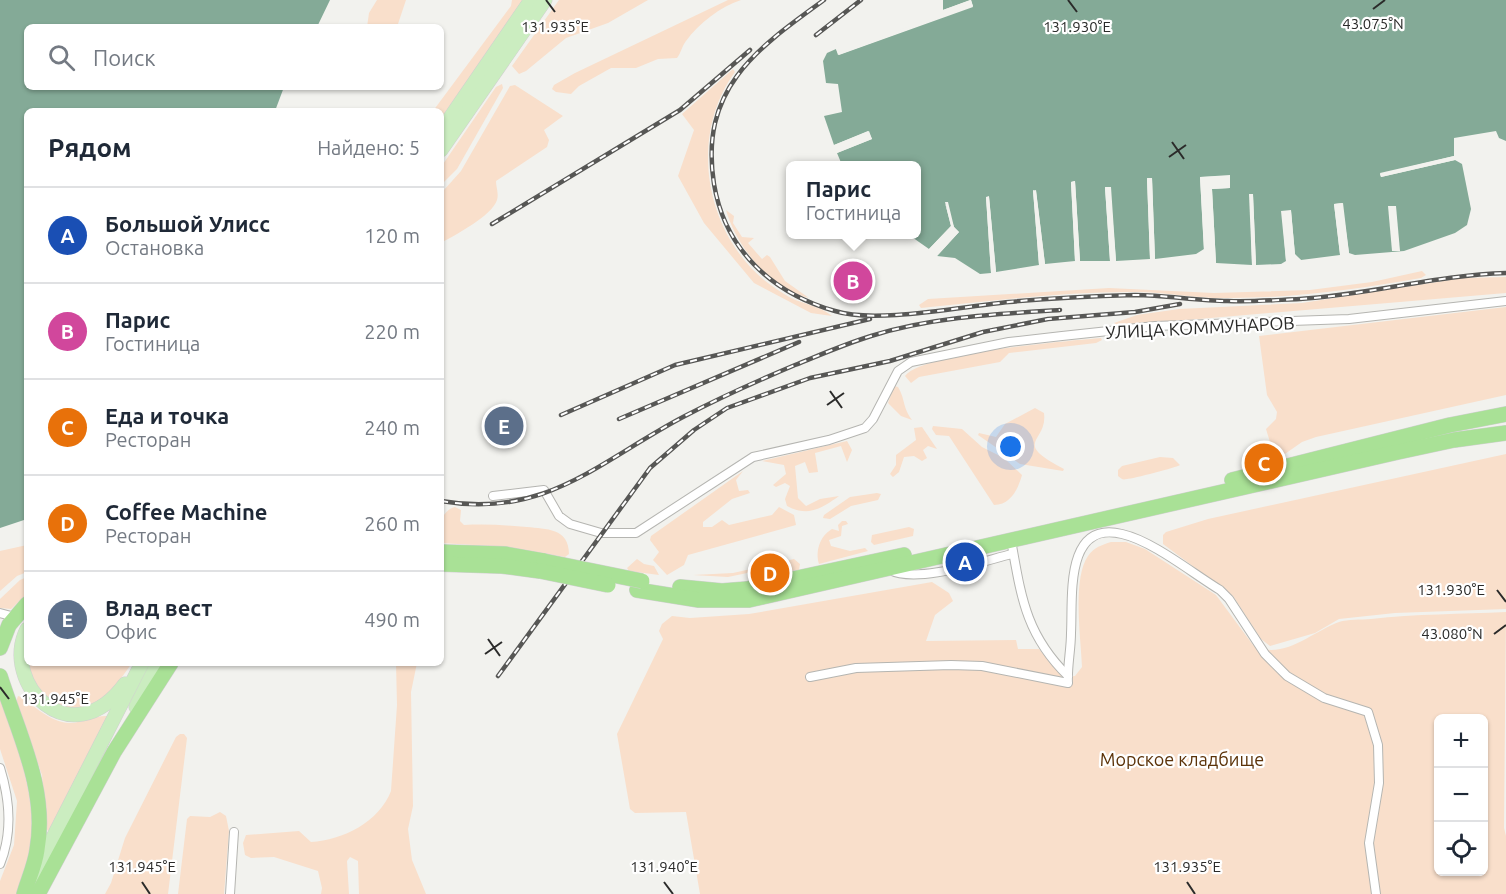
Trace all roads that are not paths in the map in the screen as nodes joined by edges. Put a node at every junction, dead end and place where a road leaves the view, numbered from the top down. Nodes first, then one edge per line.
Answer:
1 (531, 0) edge
2 (545, 0) edge
3 (444, 127) edge
4 (444, 146) edge
5 (1506, 302) edge
6 (1506, 414) edge
7 (1506, 433) edge
8 (493, 496) dead end
9 (1012, 547) junction
10 (444, 552) edge
11 (444, 564) edge
12 (542, 566) junction
13 (639, 586) junction
14 (24, 606) edge
15 (7, 615) edge
16 (24, 636) edge
17 (0, 648) edge
18 (139, 666) edge
19 (140, 666) edge
20 (157, 666) edge
21 (169, 666) edge
22 (1068, 675) junction
23 (0, 676) edge
24 (810, 677) dead end
25 (114, 752) junction
26 (0, 768) edge
27 (234, 831) dead end
28 (0, 864) edge
29 (24, 894) edge
30 (38, 894) edge
31 (230, 894) edge
32 (1376, 894) edge

1 - 3 main road
2 - 4 main road
5 - 8 street, УЛИЦА КОММУНАРОВ
6 - 13 highway
7 - 9 highway
9 - 13 highway
9 - 22 street
10 - 12 highway
11 - 12 highway
12 - 13 highway, bridge
14 - 15 highway
15 - 17 highway
16 - 18 main road
19 - 29 main road
20 - 25 main road
21 - 25 highway
22 - 24 street
22 - 32 street
23 - 29 highway
25 - 30 highway
26 - 28 street
27 - 31 street

